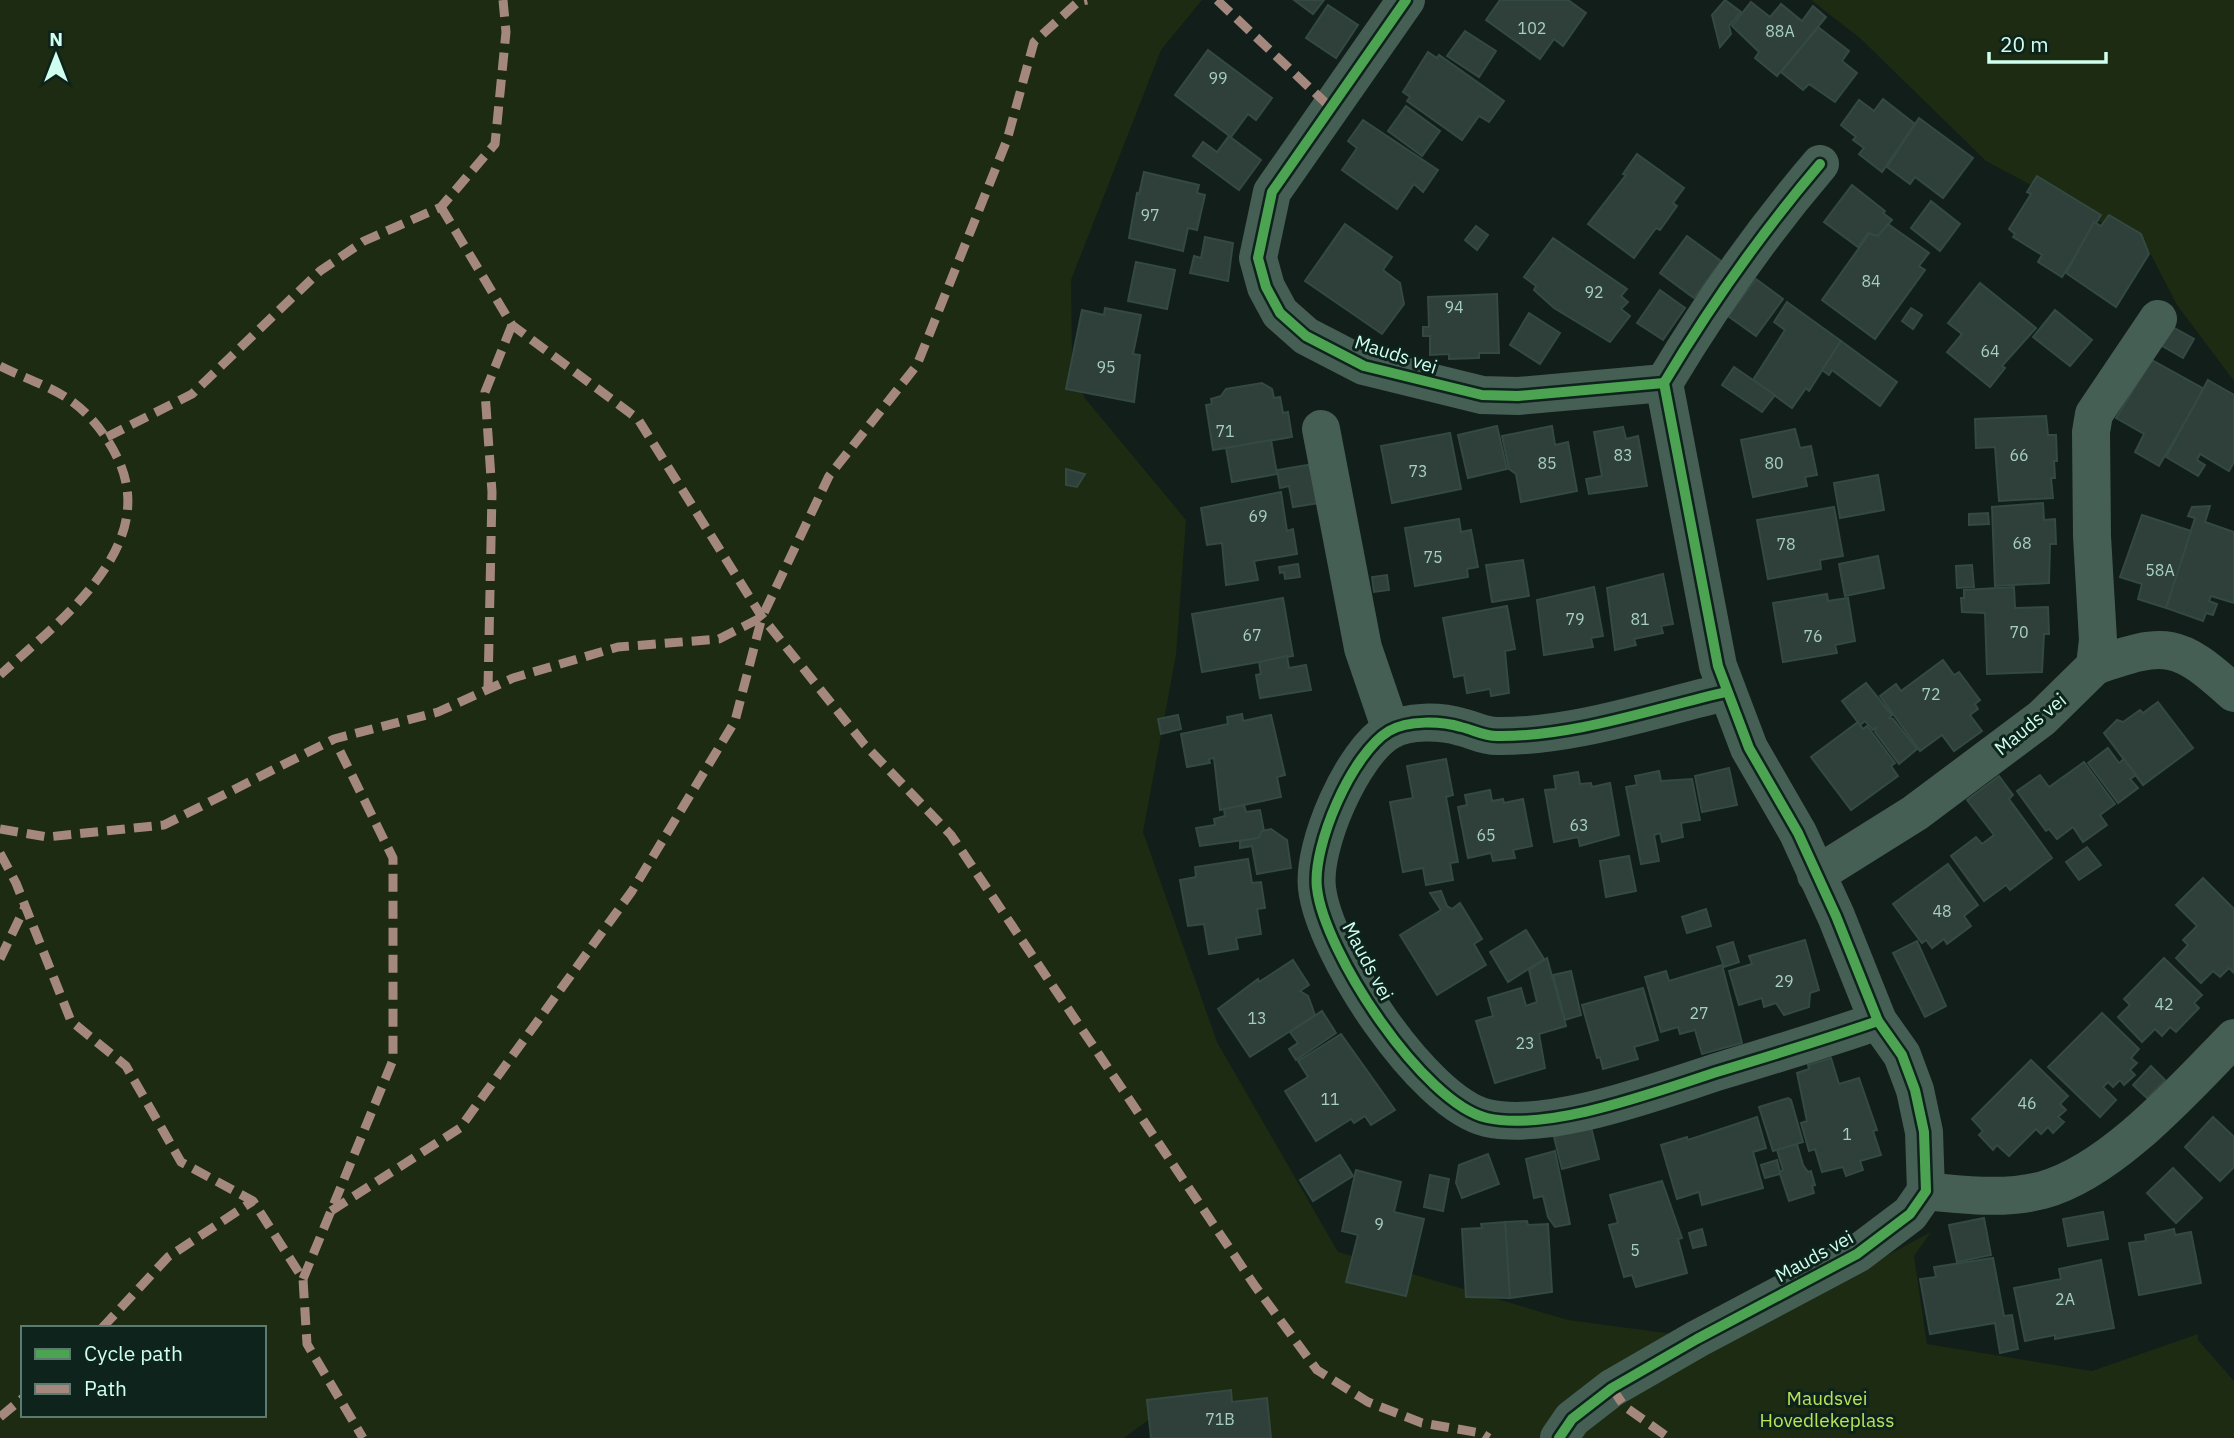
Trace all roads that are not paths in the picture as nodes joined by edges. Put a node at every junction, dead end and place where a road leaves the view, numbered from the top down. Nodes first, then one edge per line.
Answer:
1 (1406, 0) edge
2 (1820, 164) dead end
3 (2158, 319) dead end
4 (1664, 383) junction
5 (1321, 429) dead end
6 (2095, 666) junction
7 (1726, 692) junction
8 (2234, 693) edge
9 (1391, 730) junction
10 (1816, 875) junction
11 (1878, 1021) junction
12 (2234, 1038) edge
13 (1926, 1191) junction
14 (1559, 1438) edge

1 - 4 street, Mauds vei
2 - 4 street
3 - 6 street
4 - 7 street
5 - 9 street
6 - 8 street
6 - 10 street, Mauds vei
7 - 9 street
7 - 10 street
9 - 11 street, Mauds vei
10 - 11 street
11 - 13 street
12 - 13 street
13 - 14 street, Mauds vei

